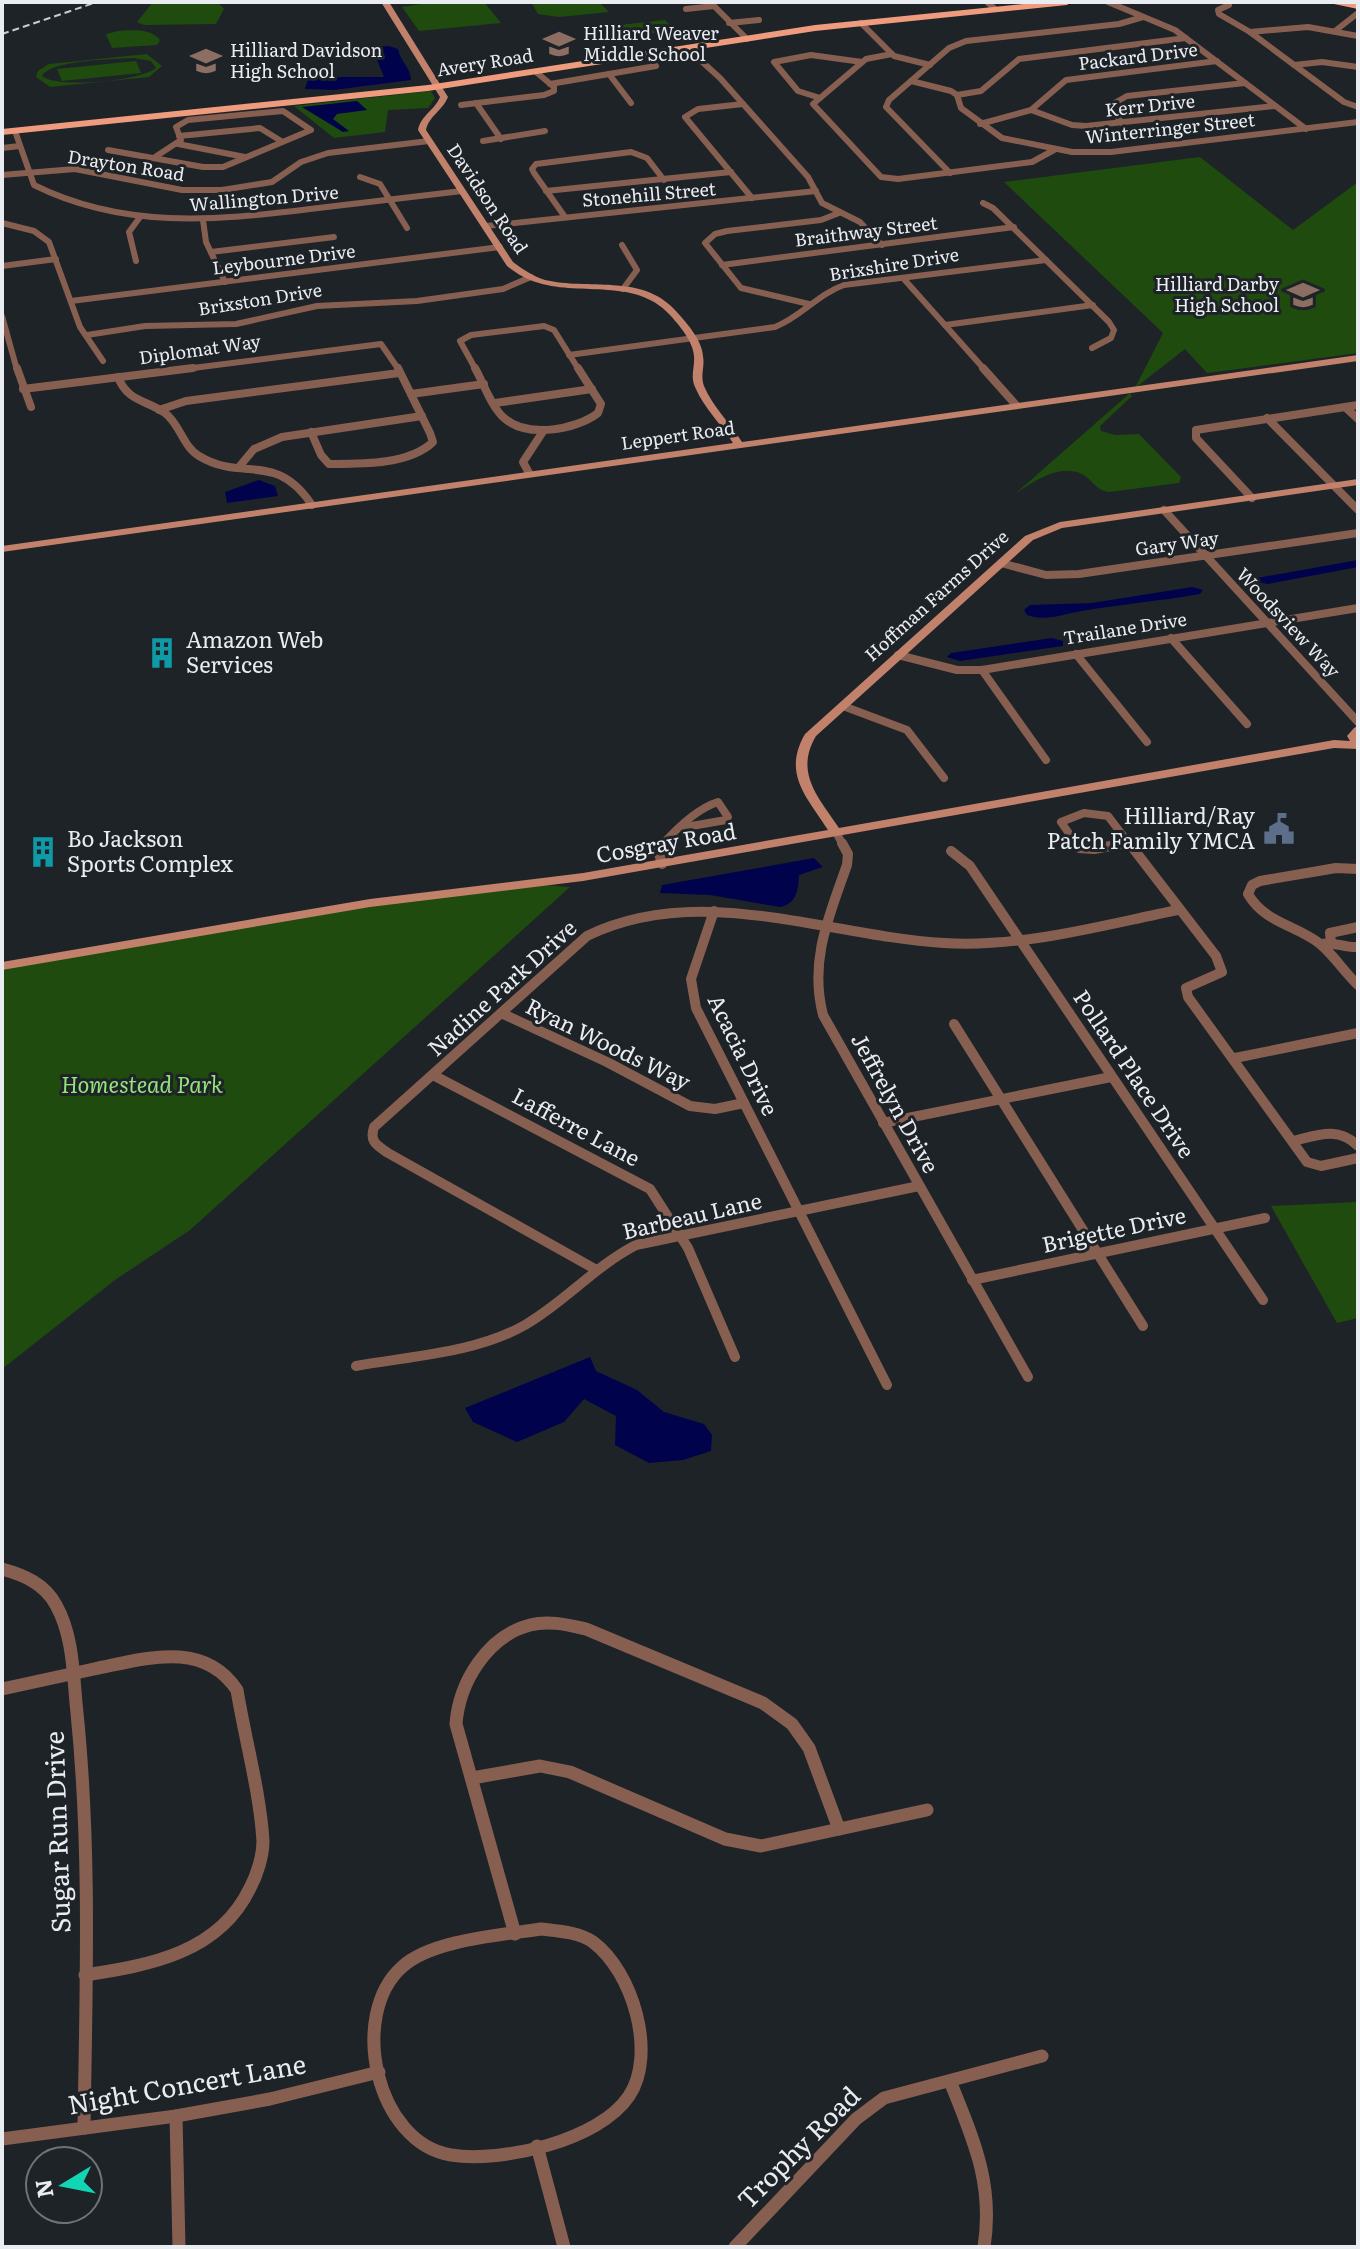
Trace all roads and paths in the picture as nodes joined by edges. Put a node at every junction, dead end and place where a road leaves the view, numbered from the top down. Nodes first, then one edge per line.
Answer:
1 (385, 2) edge
2 (987, 2) edge
3 (1067, 2) edge
4 (1108, 2) edge
5 (1337, 2) edge
6 (712, 4) edge
7 (1229, 5) dead end
8 (1358, 6) edge
9 (686, 9) dead end
10 (995, 9) junction
11 (1358, 13) edge
12 (1143, 17) junction
13 (759, 20) dead end
14 (729, 23) junction
15 (861, 23) junction
16 (1335, 31) junction
17 (1250, 32) junction
18 (1358, 36) edge
19 (1186, 38) junction
20 (747, 39) junction
21 (687, 48) junction
22 (892, 54) junction
23 (645, 55) junction
24 (1217, 61) junction
25 (862, 62) junction
26 (930, 65) junction
27 (1294, 65) junction
28 (1358, 67) edge
29 (536, 72) junction
30 (609, 74) junction
31 (911, 81) junction
32 (1245, 83) junction
33 (550, 84) junction
34 (438, 86) junction
35 (957, 95) junction
36 (820, 98) junction
37 (476, 103) junction
38 (631, 103) dead end
39 (743, 104) junction
40 (461, 105) dead end
41 (1275, 106) junction
42 (1358, 107) edge
43 (1031, 110) junction
44 (190, 116) junction
45 (1358, 122) edge
46 (1122, 123) junction
47 (980, 124) junction
48 (1306, 129) junction
49 (15, 131) junction
50 (545, 131) dead end
51 (2, 132) edge
52 (501, 139) junction
53 (179, 140) junction
54 (281, 141) junction
55 (429, 141) junction
56 (483, 141) dead end
57 (20, 146) junction
58 (2, 148) edge
59 (108, 150) dead end
60 (1054, 150) junction
61 (155, 157) junction
62 (245, 157) junction
63 (28, 172) junction
64 (731, 172) junction
65 (950, 173) junction
66 (2, 175) edge
67 (360, 177) dead end
68 (664, 180) junction
69 (462, 191) junction
70 (546, 191) junction
71 (816, 191) junction
72 (752, 198) junction
73 (390, 200) junction
74 (983, 203) dead end
75 (839, 213) junction
76 (140, 217) junction
77 (565, 217) junction
78 (203, 220) junction
79 (2, 223) edge
80 (11, 225) junction
81 (486, 226) junction
82 (1014, 227) junction
83 (407, 228) dead end
84 (2, 230) edge
85 (334, 237) dead end
86 (622, 245) dead end
87 (882, 245) junction
88 (500, 247) junction
89 (211, 252) junction
90 (56, 259) junction
91 (1046, 260) junction
92 (136, 261) dead end
93 (722, 265) junction
94 (2, 266) edge
95 (531, 277) junction
96 (903, 278) junction
97 (225, 282) junction
98 (623, 289) junction
99 (71, 301) junction
100 (809, 304) junction
101 (1093, 305) junction
102 (2, 316) edge
103 (945, 325) junction
104 (87, 335) junction
105 (690, 339) junction
106 (1092, 348) dead end
107 (569, 355) junction
108 (13, 357) junction
109 (2, 358) edge
110 (1358, 358) edge
111 (103, 361) dead end
112 (399, 373) junction
113 (118, 377) junction
114 (484, 384) junction
115 (23, 389) junction
116 (592, 389) junction
117 (411, 394) junction
118 (495, 403) junction
119 (1016, 405) junction
120 (1358, 405) edge
121 (31, 407) dead end
122 (1345, 407) junction
123 (159, 410) junction
124 (422, 416) junction
125 (1267, 418) junction
126 (1358, 419) edge
127 (544, 430) junction
128 (311, 432) junction
129 (739, 444) junction
130 (239, 467) junction
131 (529, 473) junction
132 (1358, 482) edge
133 (1335, 486) junction
134 (1252, 498) junction
135 (312, 505) junction
136 (1164, 510) junction
137 (1358, 510) edge
138 (1358, 533) edge
139 (2, 549) edge
140 (1204, 556) junction
141 (1001, 563) junction
142 (1358, 608) edge
143 (1265, 622) junction
144 (1171, 638) junction
145 (1076, 654) junction
146 (898, 655) junction
147 (982, 670) junction
148 (843, 706) junction
149 (1247, 724) dead end
150 (1357, 733) edge
151 (1147, 742) dead end
152 (1046, 760) dead end
153 (944, 778) dead end
154 (680, 828) junction
155 (836, 832) junction
156 (1128, 843) junction
157 (951, 851) dead end
158 (662, 864) junction
159 (1358, 869) edge
160 (1178, 910) junction
161 (714, 911) junction
162 (826, 926) junction
163 (1358, 927) edge
164 (1020, 941) junction
165 (1326, 943) junction
166 (1358, 947) edge
167 (2, 966) edge
168 (1358, 985) edge
169 (503, 1014) junction
170 (954, 1024) dead end
171 (1358, 1033) edge
172 (1235, 1058) junction
173 (433, 1075) junction
174 (1111, 1077) junction
175 (1000, 1099) junction
176 (744, 1103) junction
177 (883, 1123) junction
178 (1293, 1141) junction
179 (1358, 1146) edge
180 (1358, 1158) edge
181 (919, 1186) junction
182 (797, 1212) junction
183 (1265, 1218) dead end
184 (1215, 1229) junction
185 (681, 1236) junction
186 (1098, 1254) junction
187 (595, 1269) junction
188 (972, 1280) junction
189 (1263, 1300) dead end
190 (1143, 1326) dead end
191 (735, 1357) dead end
192 (356, 1366) dead end
193 (1028, 1377) dead end
194 (887, 1385) dead end
195 (2, 1569) edge
196 (73, 1673) junction
197 (2, 1689) edge
198 (472, 1778) junction
199 (927, 1810) dead end
200 (839, 1829) junction
201 (515, 1934) junction
202 (85, 1975) junction
203 (1042, 2056) dead end
204 (379, 2072) junction
205 (950, 2081) junction
206 (176, 2116) junction
207 (84, 2128) junction
208 (2, 2139) edge
209 (537, 2146) junction
210 (179, 2247) edge
211 (564, 2247) edge
212 (735, 2247) edge
213 (984, 2247) edge

1 - 34 main road
2 - 10 street
3 - 10 main road, Avery Road
4 - 12 street
5 - 8 main road
6 - 9 street
6 - 14 street
7 - 17 street
10 - 15 main road, Avery Road
11 - 16 street
12 - 19 street
12 - 26 street
13 - 14 street
14 - 20 street
15 - 20 main road, Avery Road
15 - 22 street
16 - 17 street
16 - 18 street
17 - 27 street
19 - 24 street
19 - 35 street
20 - 21 main road, Avery Road
21 - 23 main road, Avery Road
21 - 39 street
22 - 25 street
22 - 26 street
23 - 29 main road, Avery Road
23 - 30 street
24 - 32 street
24 - 43 street, Packard Drive
25 - 36 street
25 - 36 street
26 - 31 street
27 - 28 street
27 - 42 street
29 - 33 street
29 - 34 main road, Avery Road
30 - 33 street
30 - 38 street
31 - 35 street
31 - 65 street
32 - 41 street
32 - 46 street
33 - 37 street
34 - 44 main road, Avery Road
34 - 55 main road, Davidson Road
35 - 47 street, Winterringer Street
36 - 65 street
37 - 40 street
37 - 52 street
39 - 64 street
39 - 71 street
41 - 46 street, Kerr Drive
41 - 48 street
43 - 46 street, Kerr Drive
43 - 47 street, Packard Drive
44 - 49 main road, Avery Road
44 - 53 street
44 - 54 street
45 - 48 street, Winterringer Street
47 - 60 street, Winterringer Street
48 - 60 street, Winterringer Street
49 - 51 main road, Avery Road
49 - 57 street
50 - 52 street
52 - 56 street
53 - 54 street
53 - 61 street
53 - 62 street
54 - 62 street
55 - 63 street, Drayton Road
55 - 69 main road, Davidson Road
57 - 58 street
57 - 63 street
59 - 61 street
60 - 65 street
61 - 62 street
63 - 66 street, Drayton Road
63 - 76 street, Wallington Drive
64 - 68 street
64 - 72 street
67 - 73 street
68 - 70 street
68 - 70 street
69 - 73 street, Wallington Drive
69 - 81 main road, Davidson Road
70 - 77 street
71 - 72 street, Stonehill Street
71 - 75 street
72 - 77 street, Stonehill Street
73 - 78 street, Wallington Drive
73 - 83 street
74 - 82 street
75 - 87 street
75 - 93 street
76 - 78 street, Wallington Drive
76 - 92 street
77 - 81 street, Stonehill Street
78 - 89 street
79 - 80 street
80 - 84 street
80 - 90 street
81 - 88 main road, Davidson Road
82 - 87 street, Braithway Street
82 - 91 street
85 - 89 street
86 - 98 street
87 - 93 street, Braithway Street
88 - 95 main road, Davidson Road
88 - 97 street, Leybourne Drive
89 - 97 street
90 - 94 street
90 - 99 street
91 - 96 street, Brixshire Drive
91 - 101 street
93 - 100 street
95 - 98 main road, Davidson Road
95 - 104 street, Brixston Drive
96 - 100 street, Brixshire Drive
96 - 103 street
97 - 99 street, Leybourne Drive
98 - 105 main road, Davidson Road
99 - 104 street
100 - 105 street, Brixshire Drive
101 - 103 street
101 - 106 street
102 - 108 street
103 - 119 street
104 - 111 street
105 - 107 street, Brixshire Drive
105 - 129 main road, Davidson Road
107 - 114 street
107 - 116 street
108 - 109 street
108 - 115 street
110 - 119 main road, Leppert Road
112 - 113 street, Diplomat Way
112 - 117 street
112 - 123 street
113 - 115 street, Diplomat Way
113 - 123 street
114 - 117 street
114 - 118 street
115 - 121 street
116 - 118 street
116 - 127 street
117 - 124 street
118 - 127 street
119 - 129 main road, Leppert Road
120 - 122 street
122 - 125 street
122 - 126 street
123 - 130 street
124 - 128 street
124 - 128 street
125 - 133 street
125 - 134 street
127 - 131 street
128 - 130 street
129 - 131 main road, Leppert Road
130 - 135 street
131 - 135 main road, Leppert Road
132 - 133 main road, Hoffman Farms Drive
133 - 134 main road, Hoffman Farms Drive
133 - 137 street
134 - 136 main road, Hoffman Farms Drive
135 - 139 main road, Leppert Road
136 - 140 street, Woodsview Way
136 - 141 main road, Hoffman Farms Drive
138 - 140 street, Gary Way
140 - 141 street, Gary Way
140 - 143 street, Woodsview Way
141 - 146 main road, Hoffman Farms Drive
142 - 143 street, Trailane Drive
143 - 144 street, Trailane Drive
143 - 150 street, Woodsview Way
144 - 145 street, Trailane Drive
144 - 149 street
145 - 147 street, Trailane Drive
145 - 151 street
146 - 147 street, Trailane Drive
146 - 148 main road, Hoffman Farms Drive
147 - 152 street
148 - 153 street
148 - 155 main road, Hoffman Farms Drive
150 - 155 main road, Cosgray Road
154 - 154 street
154 - 158 street
155 - 158 main road, Cosgray Road
155 - 162 street, Jeffrelyn Drive
156 - 156 street
156 - 160 street
157 - 164 street, Pollard Place Drive
158 - 167 main road, Cosgray Road
159 - 165 street
160 - 164 street, Nadine Park Drive
160 - 172 street
161 - 162 street, Nadine Park Drive
161 - 169 street, Nadine Park Drive
161 - 176 street, Acacia Drive
162 - 164 street, Nadine Park Drive
162 - 177 street, Jeffrelyn Drive
163 - 165 street
164 - 174 street, Pollard Place Drive
165 - 166 street
165 - 168 street
169 - 173 street, Nadine Park Drive
169 - 176 street, Ryan Woods Way
170 - 175 street
171 - 172 street
172 - 178 street
173 - 185 street, Lafferre Lane
173 - 187 street, Nadine Park Drive
174 - 175 street
174 - 184 street, Pollard Place Drive
175 - 177 street
175 - 186 street
176 - 182 street, Acacia Drive
177 - 181 street, Jeffrelyn Drive
178 - 179 street
178 - 180 street
181 - 182 street, Barbeau Lane
181 - 188 street, Jeffrelyn Drive
182 - 185 street, Barbeau Lane
182 - 194 street, Acacia Drive
183 - 184 street, Brigette Drive
184 - 186 street, Brigette Drive
184 - 189 street, Pollard Place Drive
185 - 187 street, Barbeau Lane
185 - 191 street, Lafferre Lane
186 - 188 street, Brigette Drive
186 - 190 street
187 - 192 street, Barbeau Lane
188 - 193 street, Jeffrelyn Drive
195 - 196 street, Sugar Run Drive
196 - 197 street
196 - 202 street, Sugar Run Drive
196 - 202 street
198 - 200 street
198 - 200 street
198 - 201 street
199 - 200 street
201 - 204 street
201 - 209 street
202 - 207 street, Sugar Run Drive
203 - 205 street, Trophy Road
204 - 206 street, Night Concert Lane
204 - 209 street
205 - 212 street, Trophy Road
205 - 213 street
206 - 207 street, Night Concert Lane
206 - 210 street
207 - 208 street, Night Concert Lane
209 - 211 street

